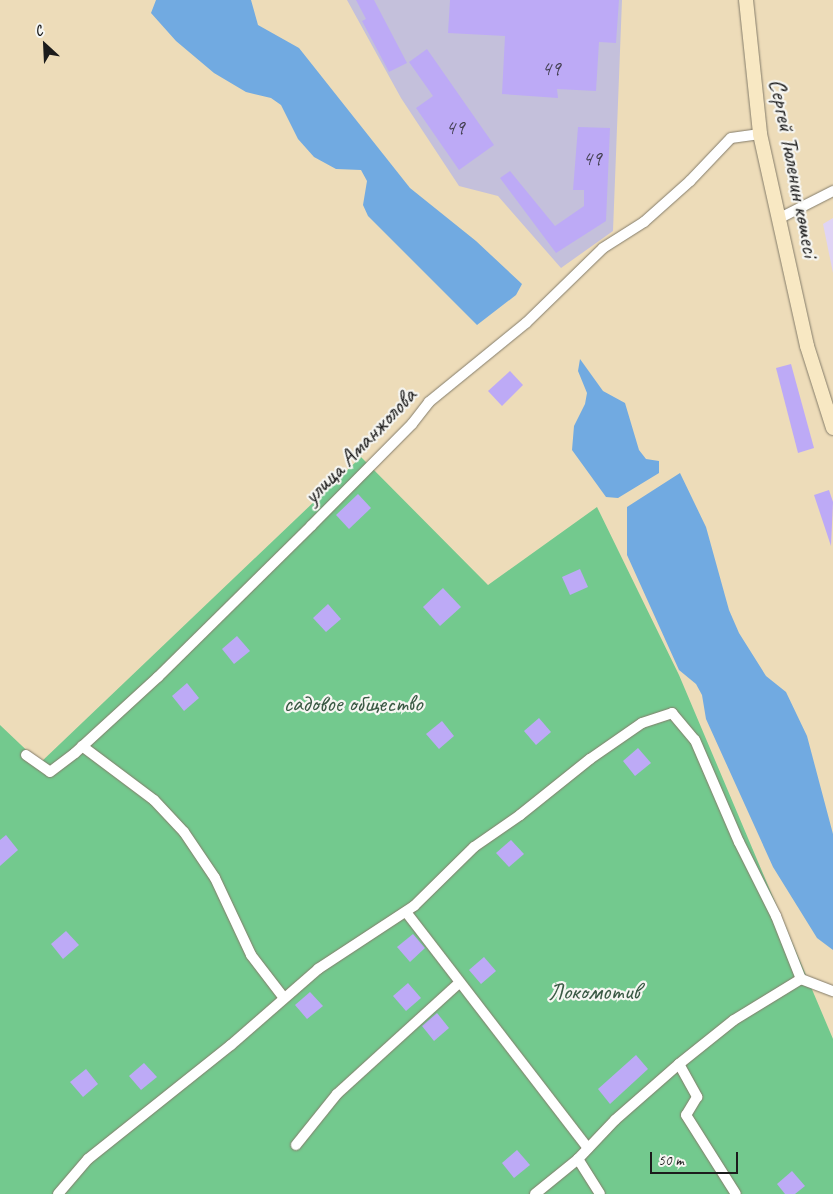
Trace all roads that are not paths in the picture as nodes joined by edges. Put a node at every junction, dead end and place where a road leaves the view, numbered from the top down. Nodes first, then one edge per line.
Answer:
1 (746, 0) edge
2 (760, 134) junction
3 (833, 191) edge
4 (778, 219) junction
5 (833, 428) edge
6 (82, 746) junction
7 (26, 755) dead end
8 (406, 912) junction
9 (801, 979) junction
10 (459, 982) junction
11 (833, 991) edge
12 (284, 998) junction
13 (679, 1064) junction
14 (296, 1145) dead end
15 (588, 1148) junction
16 (578, 1159) junction
17 (58, 1194) edge
18 (535, 1194) edge
19 (600, 1194) edge
20 (736, 1194) edge

1 - 2 main road, Сергей Тюленин көшесі
2 - 4 main road, Сергей Тюленин көшесі
2 - 6 street, улица Аманжолова
3 - 4 street
4 - 5 main road, Сергей Тюленин көшесі
6 - 7 street, улица Аманжолова
6 - 12 street
8 - 9 street
8 - 10 street
8 - 12 street
9 - 11 street
9 - 13 street
10 - 14 street
10 - 15 street
12 - 17 street
13 - 15 street
13 - 20 street
15 - 16 street
16 - 18 street
16 - 19 street

